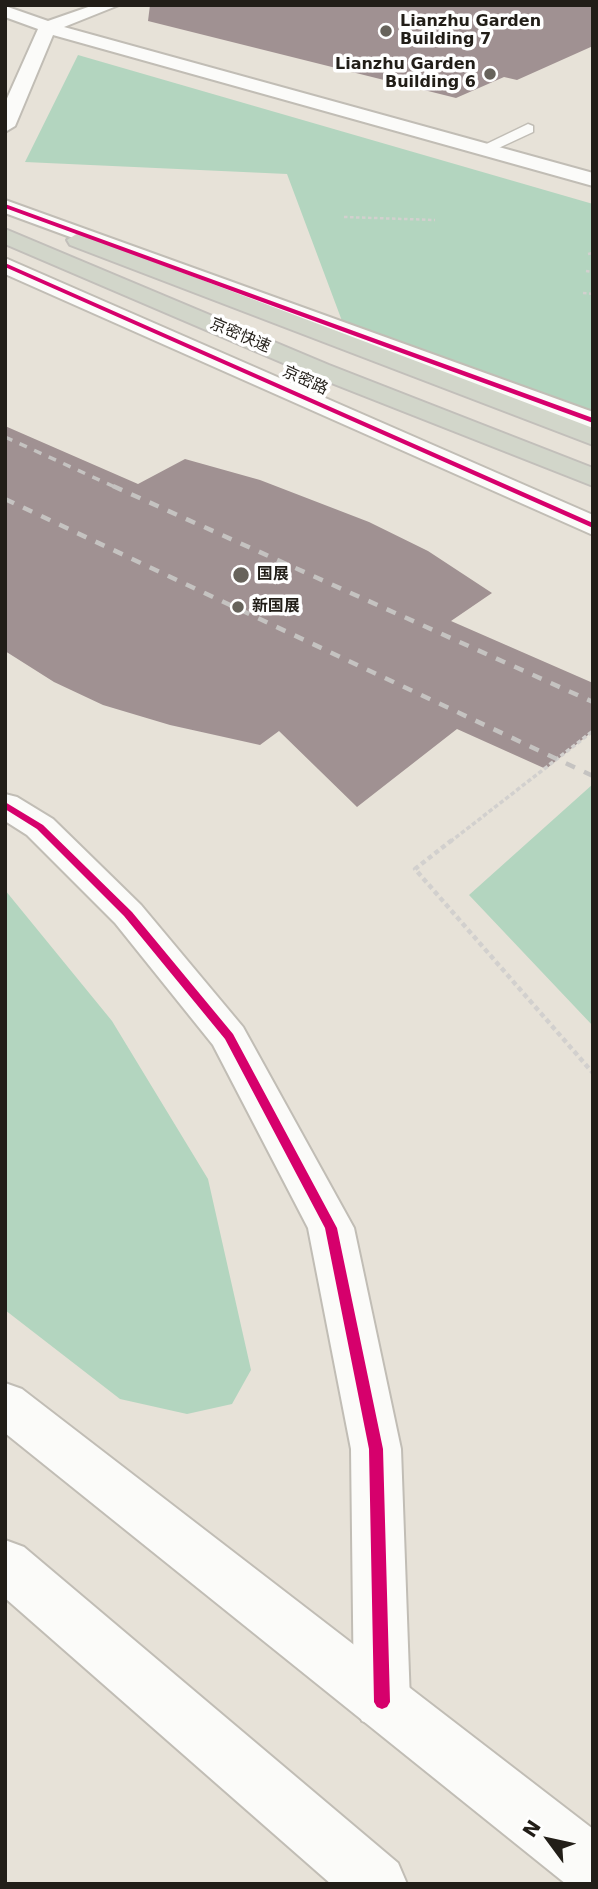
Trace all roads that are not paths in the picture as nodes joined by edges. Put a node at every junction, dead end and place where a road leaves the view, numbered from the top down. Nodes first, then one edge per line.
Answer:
1 (111, 5) edge
2 (5, 11) edge
3 (48, 27) junction
4 (5, 126) edge
5 (528, 129) dead end
6 (484, 149) junction
7 (593, 180) edge
8 (5, 206) edge
9 (5, 213) edge
10 (5, 236) edge
11 (5, 265) edge
12 (593, 421) edge
13 (593, 437) edge
14 (593, 478) edge
15 (593, 526) edge
16 (5, 805) edge
17 (5, 1404) edge
18 (5, 1564) edge
19 (382, 1702) junction
20 (593, 1867) edge
21 (376, 1883) edge

1 - 3 street
2 - 3 street
3 - 4 street
3 - 6 street
5 - 6 lane
6 - 7 street
8 - 12 street
9 - 13 highway, 京密快速
10 - 14 highway, 京密快速
11 - 15 street, 京密路
16 - 19 street
17 - 19 street
18 - 21 street
19 - 20 street

